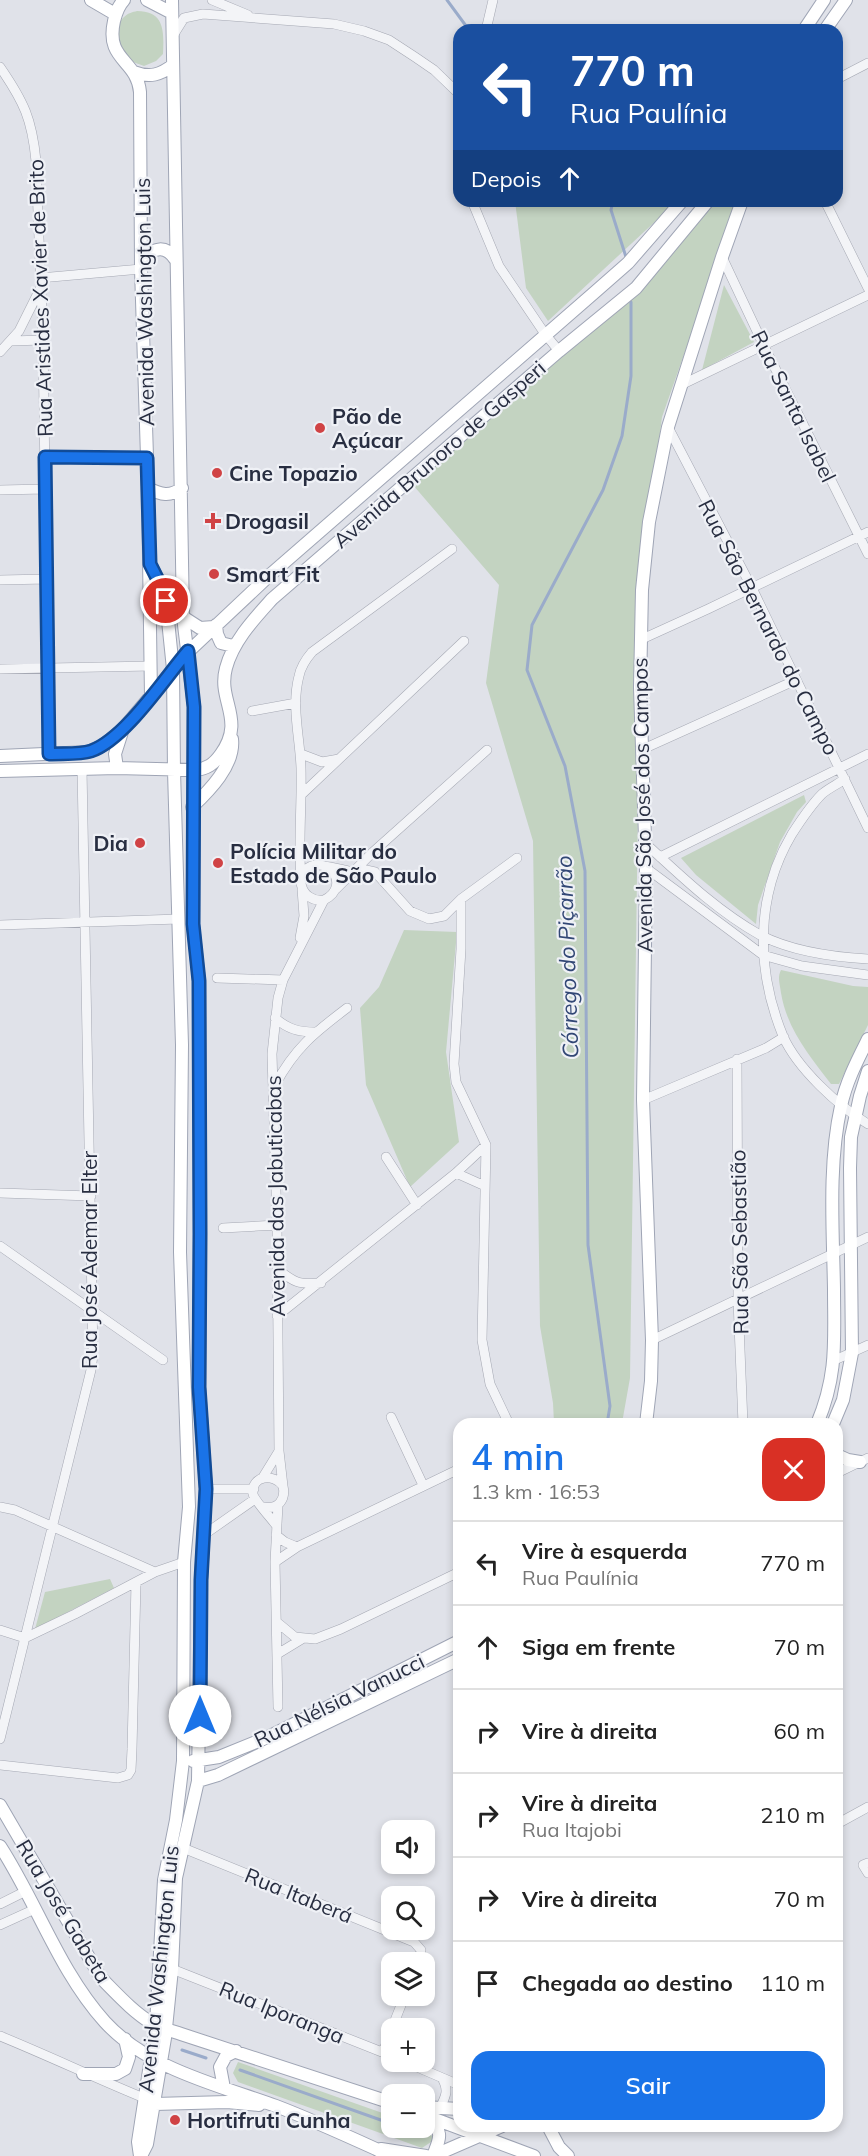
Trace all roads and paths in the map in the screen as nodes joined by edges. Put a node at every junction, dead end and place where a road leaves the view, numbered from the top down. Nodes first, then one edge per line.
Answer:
1 (91, 0) edge
2 (124, 0) edge
3 (147, 0) edge
4 (212, 0) edge
5 (492, 0) edge
6 (824, 0) edge
7 (846, 0) edge
8 (172, 6) edge
9 (115, 14) junction
10 (259, 18) junction
11 (487, 24) edge
12 (808, 24) edge
13 (829, 24) edge
14 (172, 39) junction
15 (868, 63) edge
16 (173, 65) junction
17 (0, 67) edge
18 (134, 72) junction
19 (843, 76) edge
20 (453, 88) edge
21 (474, 207) edge
22 (677, 207) edge
23 (703, 207) edge
24 (738, 207) edge
25 (828, 207) edge
26 (722, 257) junction
27 (176, 259) junction
28 (141, 263) junction
29 (40, 282) junction
30 (868, 288) edge
31 (868, 295) edge
32 (546, 334) junction
33 (43, 340) junction
34 (11, 341) junction
35 (764, 346) junction
36 (559, 351) junction
37 (0, 352) edge
38 (681, 386) junction
39 (668, 427) junction
40 (45, 457) junction
41 (147, 458) junction
42 (148, 488) junction
43 (182, 488) junction
44 (45, 489) junction
45 (0, 490) edge
46 (864, 535) edge
47 (452, 549) dead end
48 (868, 554) edge
49 (150, 564) junction
50 (47, 579) junction
51 (0, 580) edge
52 (752, 588) junction
53 (183, 616) junction
54 (215, 626) junction
55 (640, 640) junction
56 (464, 641) dead end
57 (236, 644) junction
58 (188, 651) junction
59 (151, 666) junction
60 (48, 668) junction
61 (0, 669) edge
62 (173, 669) junction
63 (796, 680) junction
64 (173, 688) junction
65 (151, 696) junction
66 (296, 703) junction
67 (252, 711) dead end
68 (122, 730) junction
69 (232, 732) junction
70 (194, 750) junction
71 (487, 750) dead end
72 (641, 750) junction
73 (49, 754) junction
74 (301, 754) junction
75 (868, 754) edge
76 (0, 756) edge
77 (339, 759) junction
78 (117, 768) junction
79 (840, 768) junction
80 (82, 770) junction
81 (195, 770) junction
82 (0, 771) edge
83 (174, 771) junction
84 (845, 779) junction
85 (302, 794) junction
86 (192, 807) junction
87 (868, 828) edge
88 (645, 843) junction
89 (299, 849) junction
90 (373, 852) junction
91 (660, 857) junction
92 (517, 858) dead end
93 (317, 865) junction
94 (330, 868) junction
95 (646, 868) junction
96 (355, 870) junction
97 (375, 872) junction
98 (302, 884) junction
99 (336, 889) junction
100 (461, 899) junction
101 (324, 900) junction
102 (179, 919) junction
103 (86, 922) junction
104 (0, 925) edge
105 (762, 936) junction
106 (299, 947) junction
107 (763, 955) junction
108 (868, 959) edge
109 (868, 975) edge
110 (217, 978) dead end
111 (283, 980) junction
112 (347, 1008) dead end
113 (275, 1018) junction
114 (315, 1032) junction
115 (784, 1037) junction
116 (868, 1039) edge
117 (737, 1059) junction
118 (868, 1071) edge
119 (274, 1087) junction
120 (643, 1100) junction
121 (841, 1104) junction
122 (855, 1116) junction
123 (868, 1124) edge
124 (486, 1145) junction
125 (386, 1157) dead end
126 (456, 1173) junction
127 (485, 1186) junction
128 (0, 1193) edge
129 (91, 1196) junction
130 (417, 1204) junction
131 (277, 1225) junction
132 (223, 1228) dead end
133 (868, 1237) edge
134 (850, 1245) junction
135 (0, 1246) edge
136 (833, 1252) junction
137 (277, 1269) junction
138 (321, 1283) junction
139 (738, 1300) junction
140 (93, 1312) junction
141 (277, 1316) junction
142 (652, 1340) junction
143 (868, 1345) edge
144 (852, 1353) junction
145 (163, 1360) dead end
146 (835, 1360) junction
147 (391, 1417) dead end
148 (506, 1418) edge
149 (647, 1418) edge
150 (743, 1418) edge
151 (820, 1418) edge
152 (836, 1418) edge
153 (279, 1451) junction
154 (843, 1458) edge
155 (864, 1460) edge
156 (843, 1470) edge
157 (453, 1471) edge
158 (263, 1478) junction
159 (423, 1485) junction
160 (283, 1486) junction
161 (206, 1489) junction
162 (254, 1494) junction
163 (278, 1505) junction
164 (0, 1507) edge
165 (189, 1507) junction
166 (263, 1507) junction
167 (53, 1526) junction
168 (276, 1530) junction
169 (205, 1534) junction
170 (297, 1547) junction
171 (184, 1562) junction
172 (276, 1562) junction
173 (155, 1572) junction
174 (453, 1575) edge
175 (185, 1578) junction
176 (201, 1580) junction
177 (136, 1583) junction
178 (278, 1623) junction
179 (0, 1630) edge
180 (25, 1638) junction
181 (302, 1639) junction
182 (453, 1644) edge
183 (279, 1653) junction
184 (453, 1662) edge
185 (278, 1707) dead end
186 (0, 1739) edge
187 (200, 1739) junction
188 (232, 1752) junction
189 (183, 1761) junction
190 (199, 1761) junction
191 (0, 1765) edge
192 (198, 1781) junction
193 (0, 1805) edge
194 (868, 1807) edge
195 (843, 1821) edge
196 (0, 1846) edge
197 (183, 1848) junction
198 (868, 1863) edge
199 (868, 1873) edge
200 (26, 1891) junction
201 (55, 1898) junction
202 (0, 1904) edge
203 (35, 1910) junction
204 (0, 1925) edge
205 (420, 1952) edge
206 (172, 1969) junction
207 (161, 2027) junction
208 (0, 2036) edge
209 (125, 2039) junction
210 (236, 2051) junction
211 (381, 2052) edge
212 (156, 2060) junction
213 (428, 2072) edge
214 (83, 2074) junction
215 (442, 2078) junction
216 (453, 2083) edge
217 (224, 2088) junction
218 (381, 2099) edge
219 (150, 2101) junction
220 (278, 2107) junction
221 (435, 2108) edge
222 (440, 2108) junction
223 (453, 2109) edge
224 (435, 2119) edge
225 (435, 2124) edge
226 (453, 2125) edge
227 (473, 2132) edge
228 (489, 2132) edge
229 (551, 2132) edge
230 (482, 2135) junction
231 (376, 2149) junction
232 (140, 2156) edge
233 (389, 2156) edge
234 (426, 2156) edge
235 (433, 2156) edge
236 (534, 2156) edge
237 (568, 2156) edge

1 - 9 main road
2 - 9 main road, Avenida Washington Luis
3 - 8 main road
4 - 10 street
5 - 11 street
6 - 12 main road
7 - 13 main road
8 - 14 main road, Avenida Washington Luis
9 - 18 main road, Avenida Washington Luis
10 - 14 street
10 - 20 street
14 - 16 main road, Avenida Washington Luis
15 - 19 street
16 - 18 main road
16 - 27 main road, Avenida Washington Luis
17 - 29 street, Rua Aristides Xavier de Brito
18 - 28 main road, Avenida Washington Luis
21 - 32 street
22 - 32 main road, Avenida Brunoro de Gasperi
23 - 36 main road, Avenida Brunoro de Gasperi
24 - 26 main road, Avenida São José dos Campos
25 - 30 street
26 - 35 street, Rua Santa Isabel
26 - 38 main road, Avenida São José dos Campos
27 - 28 main road
27 - 43 main road, Avenida Washington Luis
28 - 29 street
28 - 41 main road, Avenida Washington Luis
29 - 33 street, Rua Aristides Xavier de Brito
29 - 34 street
31 - 35 street
32 - 36 street
32 - 54 main road, Avenida Brunoro de Gasperi
33 - 34 street
33 - 40 street, Rua Aristides Xavier de Brito
34 - 37 street
35 - 38 street
35 - 46 street, Rua Santa Isabel
36 - 57 main road, Avenida Brunoro de Gasperi
38 - 39 main road, Avenida São José dos Campos
39 - 52 street, Rua São Bernardo do Campo
39 - 55 main road, Avenida São José dos Campos
40 - 41 street
40 - 44 street, Rua Aristides Xavier de Brito
41 - 42 main road, Avenida Washington Luis
42 - 43 main road
42 - 49 main road, Avenida Washington Luis
43 - 53 main road, Avenida Washington Luis
44 - 45 street
44 - 50 street, Rua Aristides Xavier de Brito
46 - 48 street, Rua Santa Isabel
46 - 52 street
47 - 66 street
49 - 59 main road
49 - 62 main road, Avenida Washington Luis
50 - 51 street
50 - 60 street, Rua Aristides Xavier de Brito
52 - 55 street
52 - 63 street, Rua São Bernardo do Campo
53 - 54 main road
53 - 58 main road, Avenida Washington Luis
54 - 57 main road
54 - 58 main road, Avenida Brunoro de Gasperi
55 - 72 main road, Avenida São José dos Campos
56 - 77 street
57 - 69 main road, Avenida Brunoro de Gasperi
58 - 62 main road, Avenida Brunoro de Gasperi
58 - 70 main road, Avenida Washington Luis
59 - 60 street
59 - 65 main road
60 - 61 street
60 - 73 street, Rua Aristides Xavier de Brito
62 - 64 main road, Avenida Washington Luis
62 - 65 main road, Avenida Brunoro de Gasperi
63 - 72 street
63 - 79 street, Rua São Bernardo do Campo
64 - 70 main road
64 - 83 main road, Avenida Washington Luis
65 - 68 main road, Avenida Brunoro de Gasperi
66 - 67 street
66 - 74 street
68 - 73 main road, Avenida Brunoro de Gasperi
68 - 78 main road
69 - 81 main road
69 - 86 main road, Avenida Brunoro de Gasperi
70 - 81 main road, Avenida Washington Luis
71 - 90 street
72 - 88 main road, Avenida São José dos Campos
73 - 76 main road, Avenida Brunoro de Gasperi
74 - 77 street
74 - 85 street
75 - 79 street
77 - 85 street
78 - 80 main road
78 - 83 main road
79 - 84 street, Rua São Bernardo do Campo
79 - 91 street
80 - 82 main road
80 - 103 street, Rua José Ademar Elter
81 - 83 main road
81 - 86 main road, Avenida Washington Luis
83 - 102 main road, Avenida Washington Luis
84 - 87 street, Rua São Bernardo do Campo
84 - 105 street
85 - 89 street
86 - 161 main road, Avenida Washington Luis
88 - 91 street
88 - 95 main road, Avenida São José dos Campos
89 - 93 street
89 - 98 street
90 - 96 street
90 - 97 street
91 - 105 street
92 - 100 street
93 - 94 street
93 - 98 street
94 - 96 street
94 - 99 street
95 - 107 street
95 - 120 main road, Avenida São José dos Campos
96 - 97 street
96 - 99 street
97 - 100 street
98 - 101 street
98 - 106 street
99 - 101 street
100 - 124 street
101 - 106 street
102 - 103 street
102 - 165 main road, Avenida Washington Luis
103 - 104 street
103 - 129 street, Rua José Ademar Elter
105 - 107 street
105 - 108 street
106 - 111 street, Avenida das Jabuticabas
107 - 109 street
107 - 115 street
110 - 111 street
111 - 113 street, Avenida das Jabuticabas
112 - 114 street
113 - 114 street
113 - 119 street, Avenida das Jabuticabas
114 - 119 street
115 - 117 street
115 - 121 street
116 - 121 main road
117 - 120 street
117 - 139 street, Rua São Sebastião
118 - 122 main road
119 - 131 street, Avenida das Jabuticabas
120 - 142 main road, Avenida São José dos Campos
121 - 122 street
121 - 136 main road
122 - 123 street
122 - 134 main road
124 - 126 street
124 - 127 street
125 - 130 street
126 - 127 street
126 - 130 street
127 - 148 street
128 - 129 street
129 - 140 street, Rua José Ademar Elter
130 - 138 street
131 - 132 street
131 - 137 street, Avenida das Jabuticabas
133 - 134 street
134 - 136 street
134 - 144 main road
135 - 140 street
136 - 139 street
136 - 146 main road
137 - 138 street
137 - 141 street, Avenida das Jabuticabas
138 - 141 street
139 - 142 street
139 - 150 street, Rua São Sebastião
140 - 145 street
140 - 167 street, Rua José Ademar Elter
141 - 153 street, Avenida das Jabuticabas
142 - 149 main road, Avenida São José dos Campos
143 - 144 street
144 - 146 street
144 - 152 main road
146 - 151 main road
147 - 159 street
153 - 158 street
153 - 160 street, Avenida das Jabuticabas
154 - 155 main road
155 - 156 street
157 - 159 street
158 - 160 street
158 - 162 street
159 - 170 street
160 - 163 street
161 - 162 street
161 - 165 main road
161 - 169 main road, Avenida Washington Luis
162 - 166 street
162 - 169 street
163 - 166 street
163 - 168 street
164 - 167 street
165 - 171 main road, Avenida Washington Luis
166 - 168 street
167 - 173 street
167 - 180 street, Rua José Ademar Elter
168 - 170 street
168 - 172 street
169 - 176 main road, Avenida Washington Luis
170 - 172 street
171 - 173 street
171 - 175 main road, Avenida Washington Luis
172 - 178 street
173 - 177 street
174 - 181 street
175 - 176 main road
175 - 189 main road, Avenida Washington Luis
176 - 187 main road, Avenida Washington Luis
177 - 180 street
177 - 191 street
178 - 181 street
178 - 183 street
179 - 180 street
180 - 186 street, Rua José Ademar Elter
181 - 183 street
182 - 188 main road, Rua Nélsia Vanucci
183 - 185 street
184 - 192 main road, Rua Nélsia Vanucci
187 - 188 main road
187 - 190 main road, Avenida Washington Luis
188 - 190 main road, Rua Nélsia Vanucci
189 - 190 main road, Rua Nélsia Vanucci
189 - 207 main road, Avenida Washington Luis
190 - 192 main road, Avenida Washington Luis
192 - 197 main road, Avenida Washington Luis
193 - 201 main road, Rua José Gabeta
194 - 195 street
196 - 200 main road
197 - 205 street, Rua Itaberá
197 - 206 main road, Avenida Washington Luis
198 - 199 street
200 - 201 main road
200 - 202 street
200 - 203 main road
201 - 207 main road, Rua José Gabeta
203 - 204 street
203 - 209 main road
206 - 207 main road, Avenida Washington Luis
206 - 211 street, Rua Iporanga
207 - 210 main road
207 - 212 main road, Avenida Washington Luis
208 - 214 street
209 - 212 main road
209 - 214 main road
210 - 217 main road
210 - 218 main road
212 - 217 main road
212 - 219 main road, Avenida Washington Luis
213 - 215 street
214 - 219 street
215 - 216 street
215 - 222 street
217 - 220 main road
219 - 220 main road
219 - 232 main road, Avenida Washington Luis
220 - 231 main road
221 - 222 main road
222 - 223 main road
224 - 226 main road
225 - 235 main road
227 - 230 main road
228 - 230 main road
229 - 237 main road
230 - 235 main road
230 - 236 main road
231 - 233 main road
231 - 234 main road

